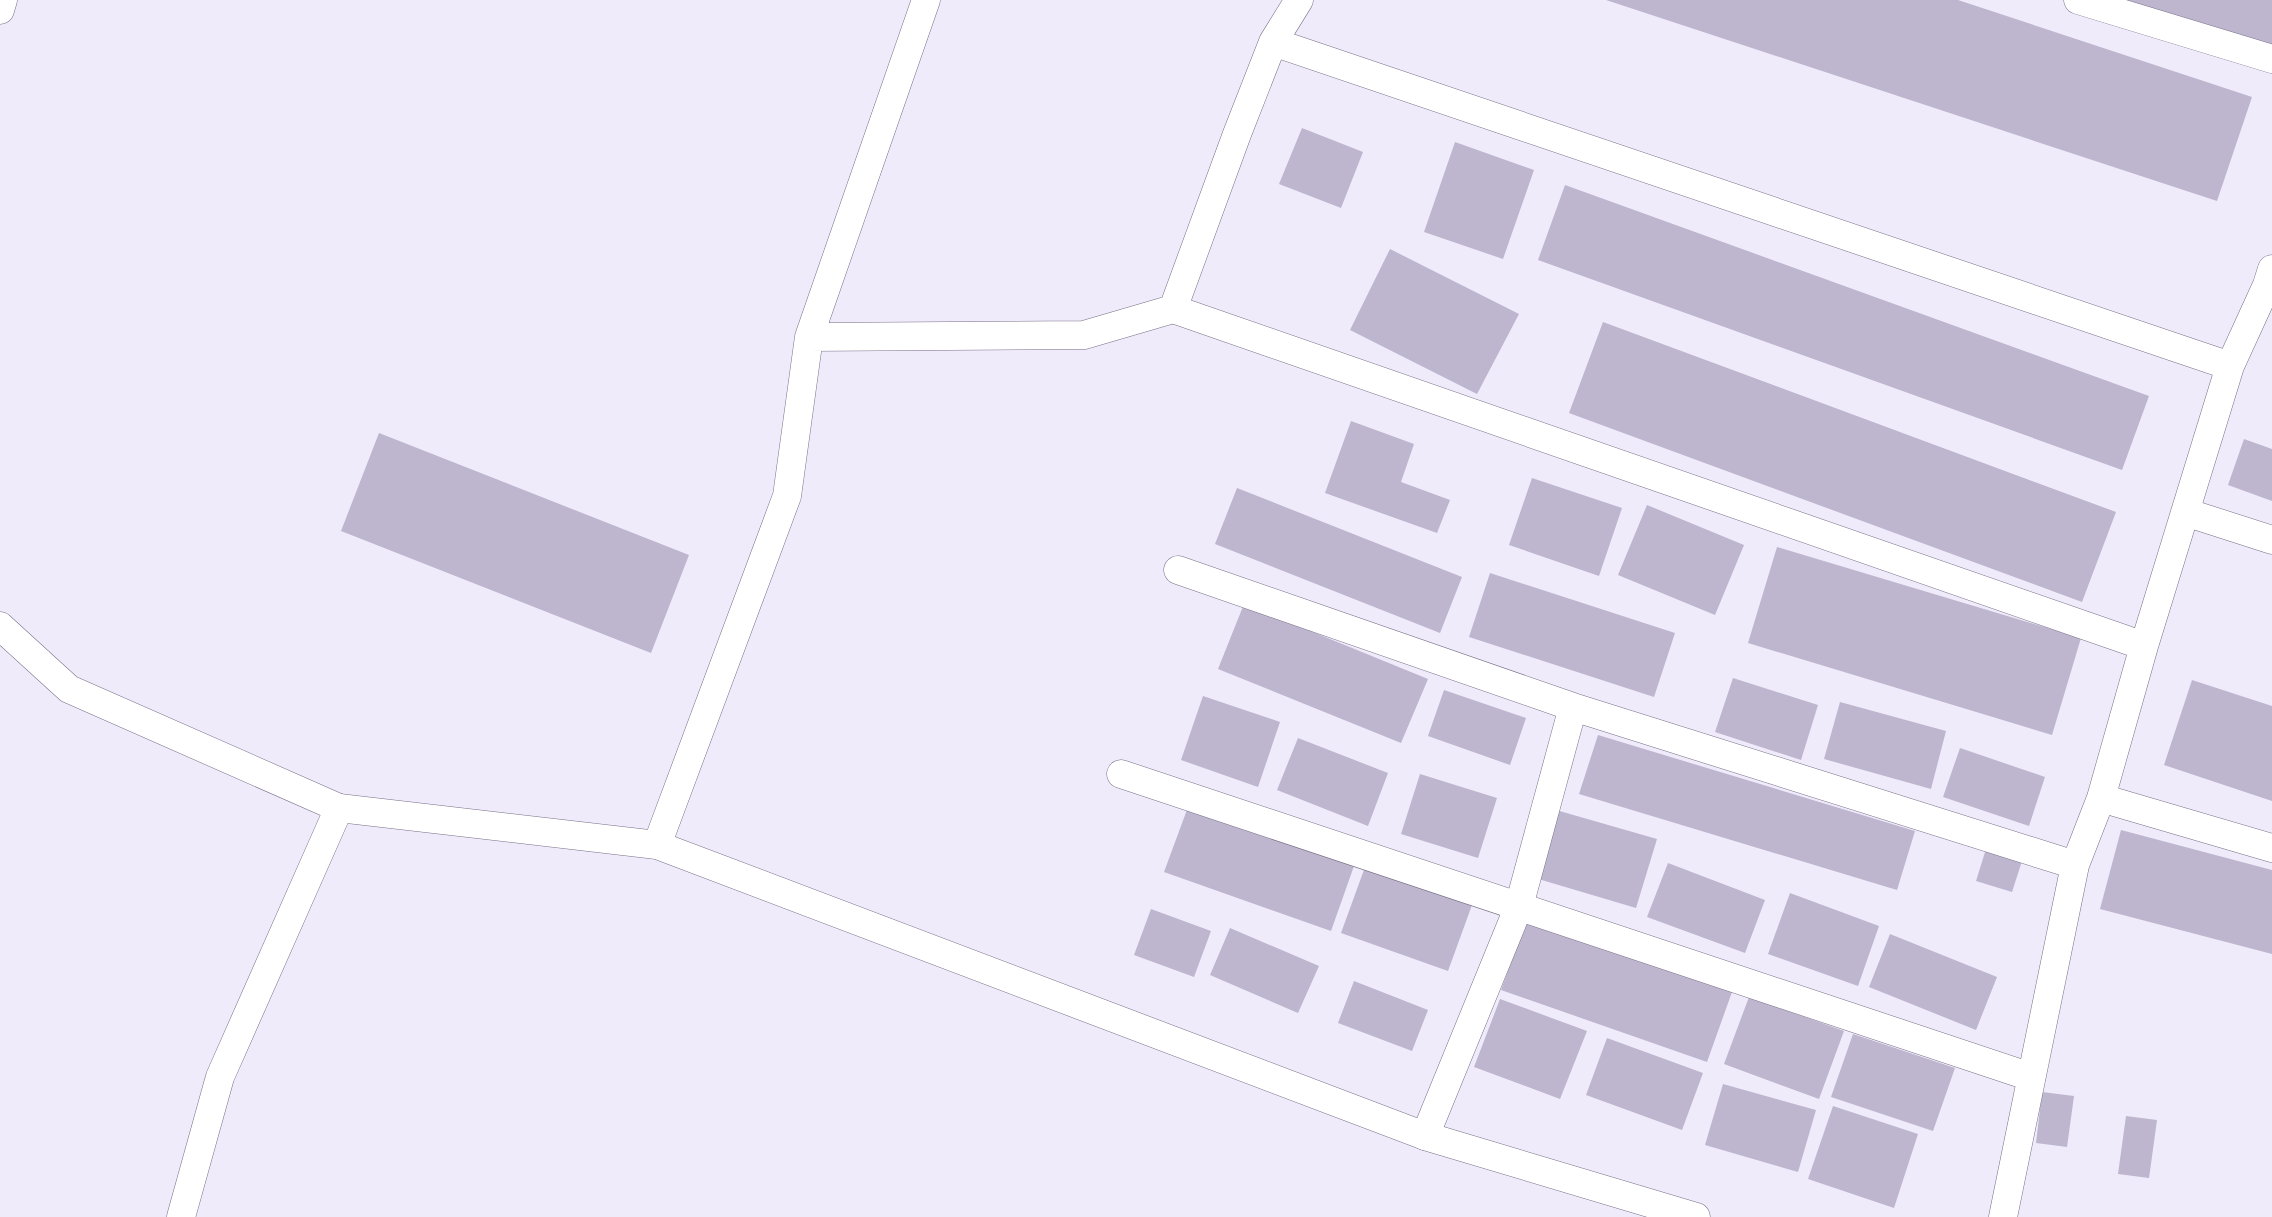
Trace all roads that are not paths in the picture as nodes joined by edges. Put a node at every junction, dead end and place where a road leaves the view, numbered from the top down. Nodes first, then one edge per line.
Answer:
1 (3, 0) edge
2 (926, 0) edge
3 (1299, 0) edge
4 (2078, 0) edge
5 (0, 10) edge
6 (1273, 42) junction
7 (2272, 59) edge
8 (2270, 280) edge
9 (1172, 309) junction
10 (809, 337) junction
11 (2230, 366) junction
12 (2185, 512) junction
13 (2272, 540) edge
14 (1178, 570) dead end
15 (0, 626) edge
16 (2144, 646) junction
17 (1573, 707) junction
18 (1121, 774) dead end
19 (2101, 798) junction
20 (339, 808) junction
21 (657, 845) junction
22 (2272, 848) edge
23 (2075, 865) junction
24 (1519, 906) junction
25 (2031, 1077) junction
26 (1425, 1136) junction
27 (181, 1217) edge
28 (1696, 1217) edge
29 (2003, 1217) edge

1 - 5 street
2 - 10 street
3 - 6 street
4 - 7 street
6 - 9 street
6 - 11 street
8 - 11 street
9 - 10 street
9 - 16 street
10 - 21 street
11 - 12 street
12 - 13 street
12 - 16 street
14 - 17 street
15 - 20 street
16 - 19 street
17 - 23 street
17 - 24 street
18 - 24 street
19 - 22 street
19 - 23 street
20 - 21 street
20 - 27 street
21 - 26 street
23 - 25 street
24 - 25 street
24 - 26 street
25 - 29 street
26 - 28 street

